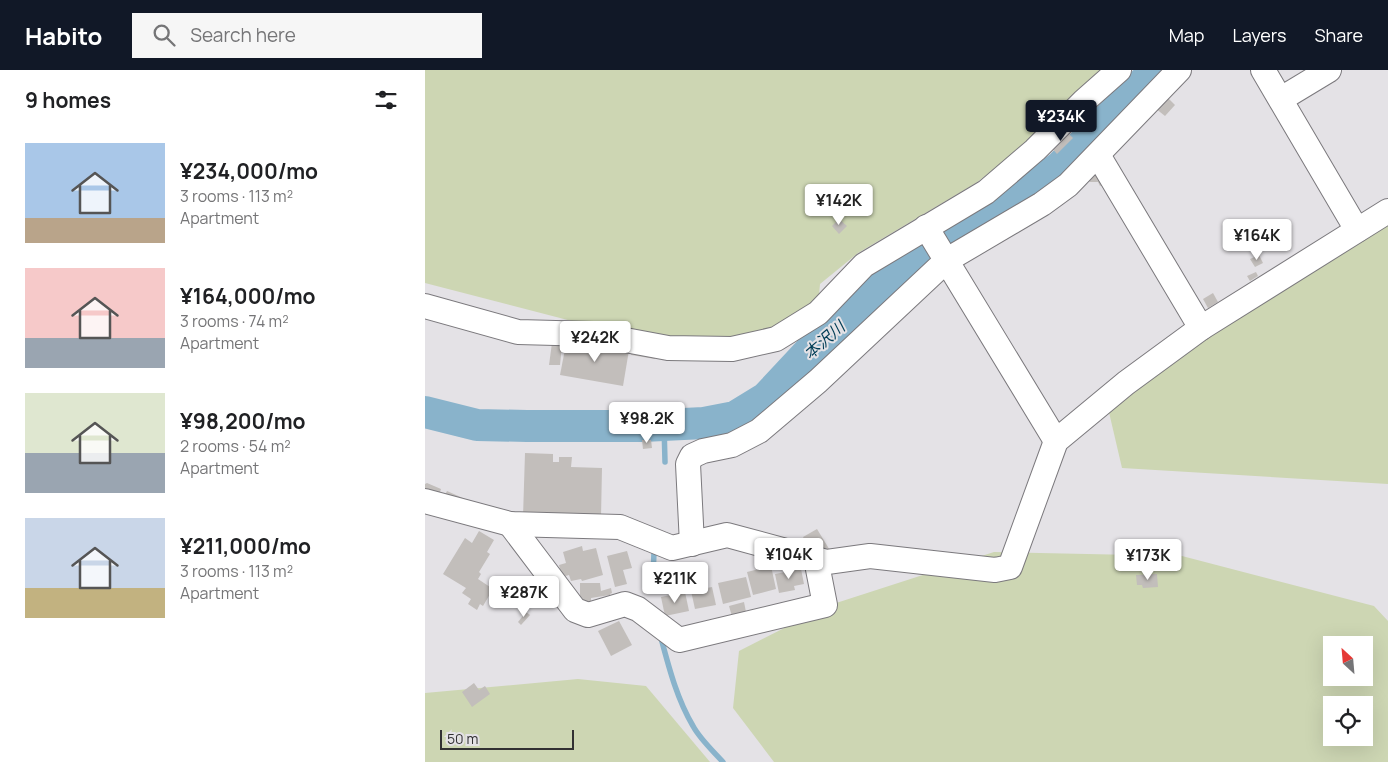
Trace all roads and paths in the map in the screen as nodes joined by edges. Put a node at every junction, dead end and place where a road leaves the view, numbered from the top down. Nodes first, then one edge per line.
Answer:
1 (1119, 70) edge
2 (1179, 70) edge
3 (1263, 70) edge
4 (1329, 70) edge
5 (1281, 99) junction
6 (1098, 155) junction
7 (1388, 211) edge
8 (926, 227) junction
9 (1357, 230) junction
10 (947, 260) junction
11 (425, 306) edge
12 (1201, 328) junction
13 (1057, 441) junction
14 (425, 501) edge
15 (510, 524) junction
16 (692, 544) junction
17 (816, 559) junction

1 - 8 street
2 - 6 street
3 - 5 street
4 - 5 street
5 - 9 street
6 - 10 street
6 - 12 street
7 - 9 street
8 - 10 street
8 - 11 street
9 - 12 street
10 - 13 street
10 - 16 street
12 - 13 street
13 - 17 street
14 - 15 street
15 - 16 street
15 - 17 street
16 - 17 street

